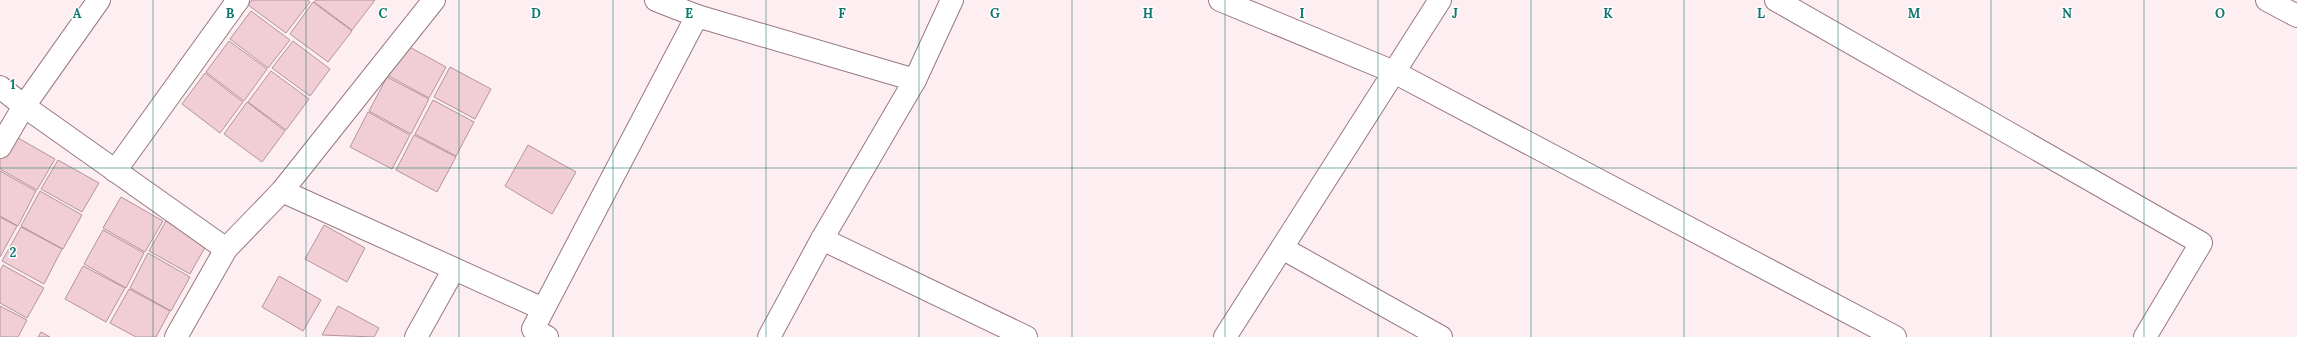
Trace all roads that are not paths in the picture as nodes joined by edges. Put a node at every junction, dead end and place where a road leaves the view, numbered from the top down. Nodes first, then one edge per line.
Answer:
1 (99, 0) edge
2 (238, 0) edge
3 (434, 0) edge
4 (656, 0) edge
5 (952, 0) edge
6 (1220, 0) edge
7 (1440, 0) edge
8 (1776, 0) edge
9 (2267, 0) edge
10 (697, 16) junction
11 (2297, 16) edge
12 (1394, 72) junction
13 (916, 80) junction
14 (0, 87) edge
15 (24, 106) junction
16 (0, 147) edge
17 (115, 171) junction
18 (282, 191) junction
19 (822, 239) junction
20 (1282, 248) junction
21 (226, 249) junction
22 (454, 269) junction
23 (543, 309) junction
24 (176, 337) edge
25 (416, 337) edge
26 (547, 337) edge
27 (769, 337) edge
28 (1026, 337) edge
29 (1224, 337) edge
30 (1441, 337) edge
31 (1895, 337) edge
32 (2145, 337) edge

1 - 15 street
2 - 17 street
3 - 18 street
4 - 10 street
5 - 13 street
6 - 12 street
7 - 12 street
8 - 32 street
9 - 11 street
10 - 13 street
10 - 23 street
12 - 20 street
12 - 31 street
13 - 19 street
14 - 15 street
15 - 16 street
15 - 17 street
17 - 21 street
18 - 21 street
18 - 22 street
19 - 27 street
19 - 28 street
20 - 29 street
20 - 30 street
21 - 24 street
22 - 23 street
22 - 25 street
23 - 26 street

